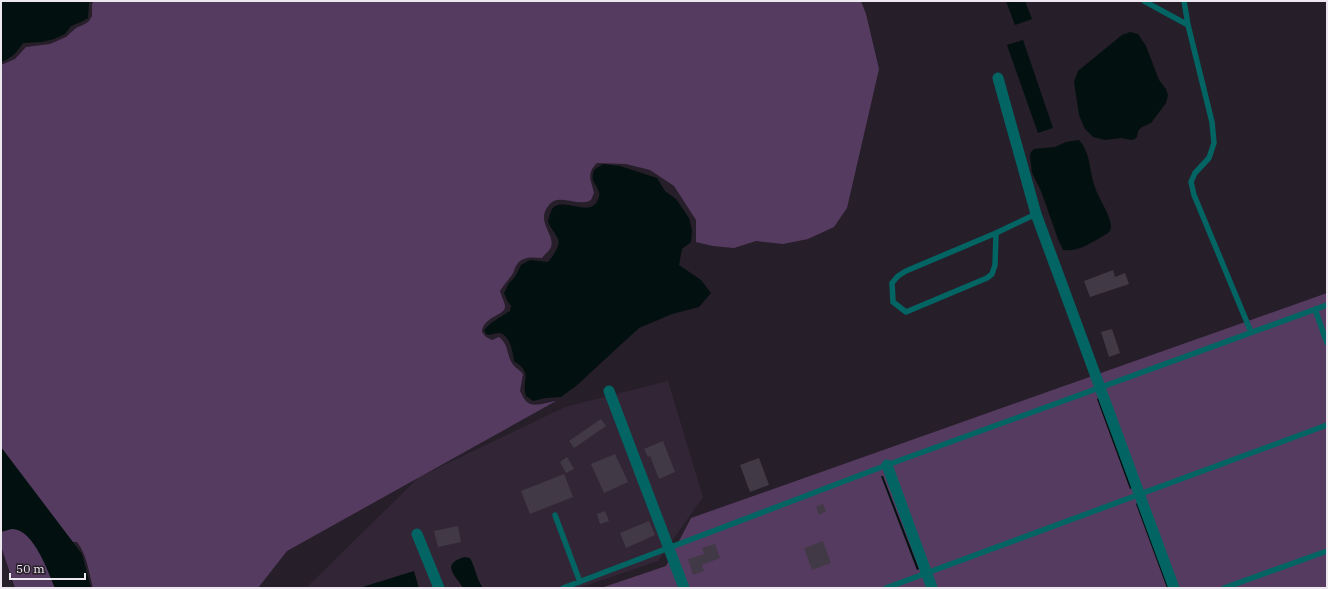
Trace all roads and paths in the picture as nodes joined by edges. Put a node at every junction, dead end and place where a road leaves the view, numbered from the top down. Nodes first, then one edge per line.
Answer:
1 (1144, 1) edge
2 (1184, 1) edge
3 (1188, 25) junction
4 (998, 78) dead end
5 (1036, 214) junction
6 (996, 233) junction
7 (1327, 305) edge
8 (1315, 309) junction
9 (1251, 332) junction
10 (1327, 343) edge
11 (1100, 387) junction
12 (610, 390) dead end
13 (1327, 425) edge
14 (887, 464) junction
15 (1140, 494) junction
16 (555, 515) dead end
17 (417, 534) dead end
18 (669, 548) junction
19 (1327, 551) edge
20 (926, 573) junction
21 (580, 582) junction
22 (440, 588) edge
23 (563, 588) edge
24 (684, 588) edge
25 (886, 588) edge
26 (932, 588) edge
27 (1174, 588) edge
28 (1224, 588) edge

1 - 3 lane
2 - 3 lane
3 - 9 lane
4 - 5 street
5 - 6 lane
5 - 11 street
6 - 6 lane
7 - 8 lane
8 - 9 lane
8 - 10 lane
9 - 11 lane
11 - 14 lane
11 - 15 street
12 - 18 street
13 - 15 lane
14 - 18 lane
14 - 20 street
15 - 20 lane
15 - 27 street
16 - 21 lane
17 - 22 street
18 - 21 lane
18 - 24 street
19 - 28 lane
20 - 25 lane
20 - 26 street
21 - 23 lane

